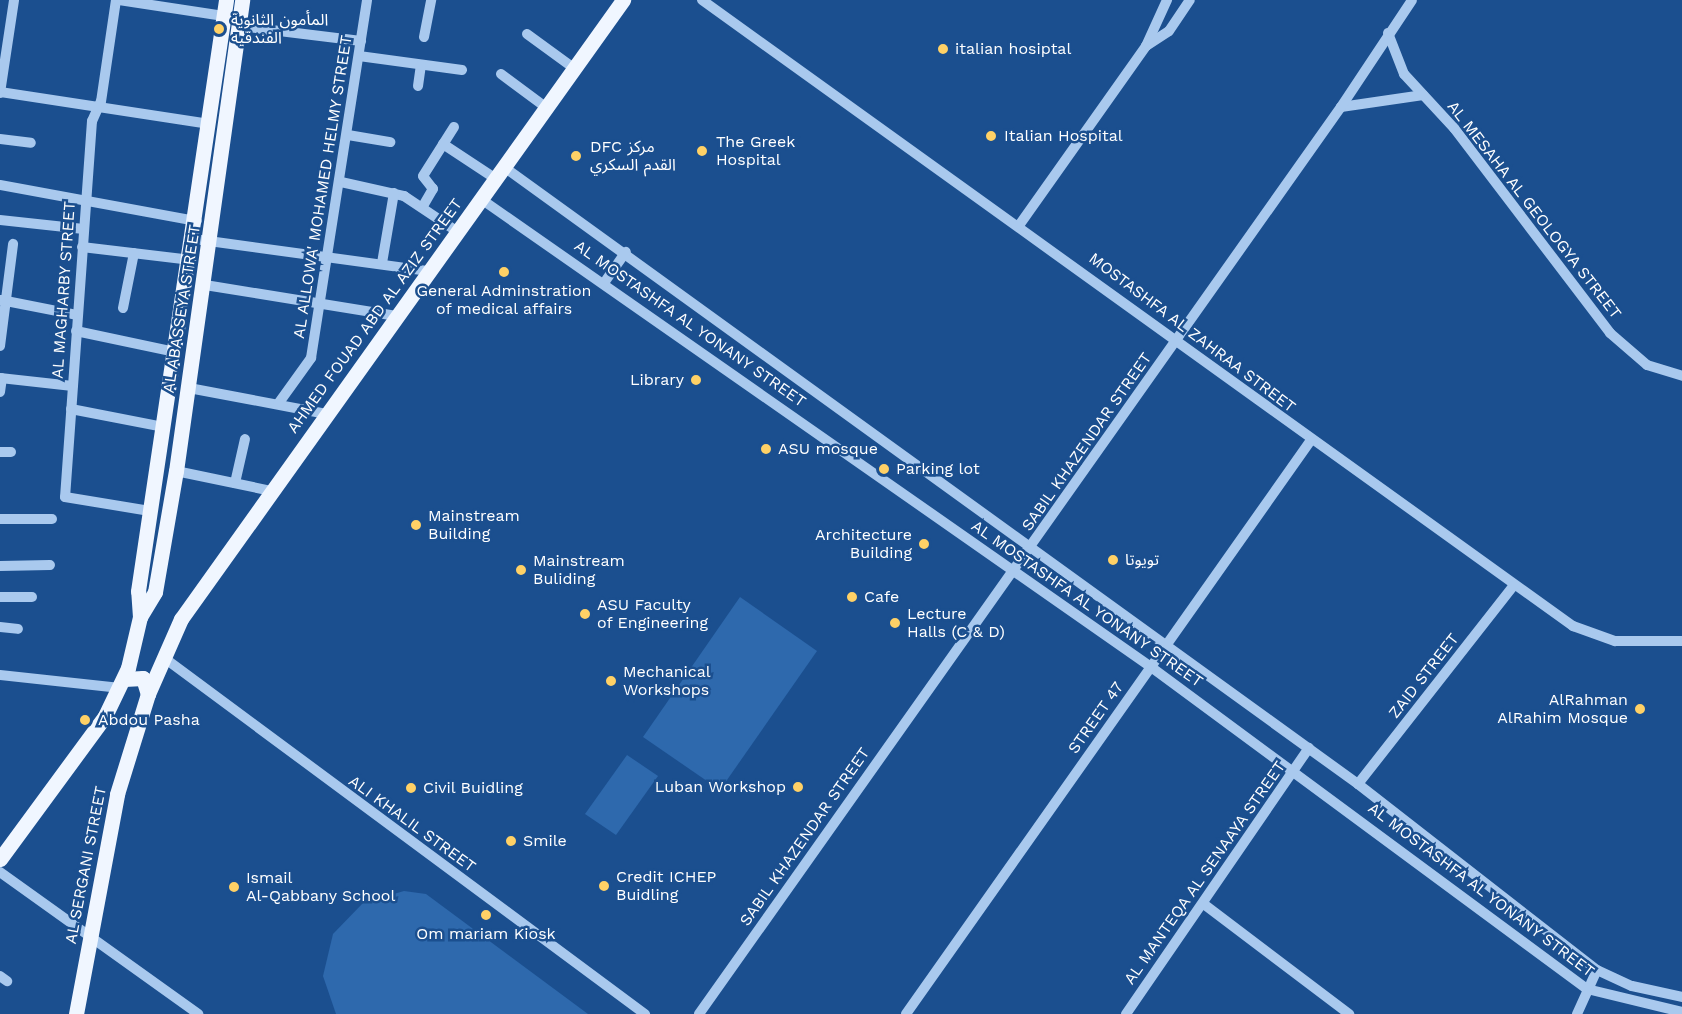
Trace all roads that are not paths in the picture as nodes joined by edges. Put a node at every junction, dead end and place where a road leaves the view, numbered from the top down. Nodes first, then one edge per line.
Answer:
1 (14, 0) edge
2 (118, 0) edge
3 (226, 0) edge
4 (242, 0) edge
5 (367, 0) edge
6 (431, 0) edge
7 (622, 0) edge
8 (702, 0) edge
9 (1167, 0) edge
10 (1190, 0) edge
11 (1412, 0) edge
12 (224, 16) junction
13 (239, 26) junction
14 (1388, 33) junction
15 (527, 34) dead end
16 (424, 37) dead end
17 (362, 41) junction
18 (1146, 46) junction
19 (359, 56) junction
20 (421, 64) junction
21 (575, 69) junction
22 (462, 70) dead end
23 (501, 74) dead end
24 (418, 86) dead end
25 (0, 92) edge
26 (1424, 95) junction
27 (98, 107) junction
28 (1341, 107) junction
29 (547, 108) junction
30 (210, 124) junction
31 (454, 127) dead end
32 (348, 135) junction
33 (0, 139) edge
34 (390, 142) dead end
35 (31, 143) dead end
36 (443, 144) junction
37 (500, 173) junction
38 (341, 182) junction
39 (0, 185) edge
40 (394, 193) junction
41 (481, 199) junction
42 (86, 201) junction
43 (423, 206) junction
44 (0, 220) edge
45 (197, 221) junction
46 (1020, 224) junction
47 (84, 229) junction
48 (458, 232) junction
49 (194, 239) junction
50 (211, 241) junction
51 (13, 244) dead end
52 (82, 247) junction
53 (626, 252) junction
54 (134, 253) junction
55 (330, 257) junction
56 (191, 260) junction
57 (382, 263) junction
58 (429, 272) junction
59 (604, 283) junction
60 (205, 285) junction
61 (3, 300) edge
62 (323, 303) junction
63 (123, 308) dead end
64 (78, 315) junction
65 (397, 316) junction
66 (76, 332) junction
67 (1177, 340) junction
68 (0, 346) edge
69 (176, 352) junction
70 (1682, 376) edge
71 (1, 378) edge
72 (72, 386) junction
73 (189, 388) junction
74 (0, 392) edge
75 (278, 404) junction
76 (71, 409) junction
77 (327, 414) junction
78 (164, 427) junction
79 (245, 439) dead end
80 (1311, 440) junction
81 (176, 471) junction
82 (235, 483) junction
83 (272, 491) junction
84 (150, 511) junction
85 (0, 519) edge
86 (52, 519) dead end
87 (1031, 548) junction
88 (50, 565) dead end
89 (0, 566) edge
90 (1014, 571) junction
91 (1513, 586) junction
92 (0, 597) edge
93 (32, 597) dead end
94 (140, 617) junction
95 (0, 627) edge
96 (18, 629) dead end
97 (1682, 641) edge
98 (1167, 645) junction
99 (163, 657) junction
100 (1151, 667) junction
101 (0, 675) edge
102 (122, 683) junction
103 (147, 694) junction
104 (1309, 748) junction
105 (1294, 770) junction
106 (1358, 784) junction
107 (2, 853) edge
108 (0, 872) edge
109 (1205, 904) junction
110 (90, 936) junction
111 (1597, 970) junction
112 (1587, 989) junction
113 (1682, 997) edge
114 (1682, 1012) edge
115 (1346, 1013) edge
116 (76, 1014) edge
117 (198, 1014) edge
118 (645, 1014) edge
119 (699, 1014) edge
120 (906, 1014) edge
121 (1126, 1014) edge
122 (1577, 1014) edge

1 - 25 street
2 - 12 street
2 - 27 street, AL MAGHARBY STREET
3 - 12 main road, AL ABASSEYA STREET
4 - 13 main road, AL ABASSEYA STREET
5 - 17 street, AL ALLOWA' MOHAMED HELMY STREET
6 - 16 street
7 - 21 main road, AHMED FOUAD ABD AL AZIZ STREET
8 - 46 street, MOSTASHFA AL ZAHRAA STREET
9 - 18 street
10 - 18 street
11 - 14 street, SABIL KHAZENDAR STREET
12 - 30 main road, AL ABASSEYA STREET
13 - 17 street
13 - 50 main road, AL ABASSEYA STREET
14 - 26 street, AL MESAHA AL GEOLOGYA STREET
14 - 28 street, SABIL KHAZENDAR STREET
15 - 21 street
17 - 19 street, AL ALLOWA' MOHAMED HELMY STREET
18 - 46 street
19 - 20 street
19 - 32 street, AL ALLOWA' MOHAMED HELMY STREET
20 - 22 street
20 - 24 street
21 - 29 main road, AHMED FOUAD ABD AL AZIZ STREET
23 - 29 street
25 - 27 street
26 - 28 street
26 - 70 street, AL MESAHA AL GEOLOGYA STREET
27 - 30 street
27 - 42 street, AL MAGHARBY STREET
28 - 67 street, SABIL KHAZENDAR STREET
29 - 37 main road, AHMED FOUAD ABD AL AZIZ STREET
30 - 45 main road, AL ABASSEYA STREET
31 - 36 street
32 - 34 street
32 - 38 street, AL ALLOWA' MOHAMED HELMY STREET
33 - 35 street
36 - 37 street, AL MOSTASHFA AL YONANY STREET
36 - 43 street
37 - 41 main road, AHMED FOUAD ABD AL AZIZ STREET
37 - 53 street, AL MOSTASHFA AL YONANY STREET
38 - 40 street
38 - 55 street, AL ALLOWA' MOHAMED HELMY STREET
39 - 42 street
40 - 43 street
40 - 57 street
41 - 48 main road, AHMED FOUAD ABD AL AZIZ STREET
41 - 59 street, AL MOSTASHFA AL YONANY STREET
42 - 45 street
42 - 47 street, AL MAGHARBY STREET
43 - 48 street
44 - 47 street
45 - 49 main road, AL ABASSEYA STREET
46 - 67 street, MOSTASHFA AL ZAHRAA STREET
47 - 52 street, AL MAGHARBY STREET
48 - 58 main road, AHMED FOUAD ABD AL AZIZ STREET
49 - 50 street
49 - 56 main road, AL ABASSEYA STREET
50 - 55 street
50 - 60 main road, AL ABASSEYA STREET
51 - 61 street
52 - 54 street
52 - 64 street, AL MAGHARBY STREET
53 - 59 street
53 - 87 street, AL MOSTASHFA AL YONANY STREET
54 - 56 street
54 - 63 street
55 - 57 street
55 - 62 street, AL ALLOWA' MOHAMED HELMY STREET
56 - 69 main road, AL ABASSEYA STREET
57 - 58 street
58 - 65 main road, AHMED FOUAD ABD AL AZIZ STREET
59 - 90 street, AL MOSTASHFA AL YONANY STREET
60 - 62 street
60 - 73 main road, AL ABASSEYA STREET
61 - 64 street
61 - 68 street
62 - 65 street
62 - 75 street, AL ALLOWA' MOHAMED HELMY STREET
64 - 66 street, AL MAGHARBY STREET
65 - 77 main road, AHMED FOUAD ABD AL AZIZ STREET
66 - 69 street
66 - 72 street, AL MAGHARBY STREET
67 - 80 street, MOSTASHFA AL ZAHRAA STREET
67 - 87 street, SABIL KHAZENDAR STREET
69 - 78 main road, AL ABASSEYA STREET
71 - 72 street
71 - 74 street
72 - 76 street, AL MAGHARBY STREET
73 - 75 street
73 - 81 main road, AL ABASSEYA STREET
75 - 77 street
76 - 78 street
76 - 84 street, AL MAGHARBY STREET
77 - 83 main road, AHMED FOUAD ABD AL AZIZ STREET
78 - 84 main road, AL ABASSEYA STREET
79 - 82 street
80 - 91 street, MOSTASHFA AL ZAHRAA STREET
80 - 98 street, STREET 47
81 - 82 street
81 - 94 main road, AL ABASSEYA STREET
82 - 83 street
83 - 99 main road, AHMED FOUAD ABD AL AZIZ STREET
84 - 94 main road, AL ABASSEYA STREET
85 - 86 street
87 - 90 street, SABIL KHAZENDAR STREET
87 - 98 street, AL MOSTASHFA AL YONANY STREET
88 - 89 street
90 - 100 street, AL MOSTASHFA AL YONANY STREET
90 - 119 street, SABIL KHAZENDAR STREET
91 - 97 street, MOSTASHFA AL ZAHRAA STREET
91 - 106 street, ZAID STREET
92 - 93 street
94 - 102 main road, AL ABASSEYA STREET
95 - 96 street
98 - 100 street, STREET 47
98 - 104 street, AL MOSTASHFA AL YONANY STREET
99 - 103 main road, AL SERGANI STREET
99 - 118 street, ALI KHALIL STREET
100 - 105 street, AL MOSTASHFA AL YONANY STREET
100 - 120 street, STREET 47
101 - 102 street
102 - 103 main road
102 - 107 main road, AL ABASSEYA STREET
103 - 110 main road, AL SERGANI STREET
104 - 105 street, AL MANTEQA AL SENAAYA STREET
104 - 106 street, AL MOSTASHFA AL YONANY STREET
105 - 109 street, AL MANTEQA AL SENAAYA STREET
105 - 112 street, AL MOSTASHFA AL YONANY STREET
106 - 111 street, AL MOSTASHFA AL YONANY STREET
108 - 110 street
109 - 115 street
109 - 121 street, AL MANTEQA AL SENAAYA STREET
110 - 116 main road, AL SERGANI STREET
110 - 117 street
111 - 112 street
111 - 113 street, AL MOSTASHFA AL YONANY STREET
112 - 114 street, AL MOSTASHFA AL YONANY STREET
112 - 122 street

